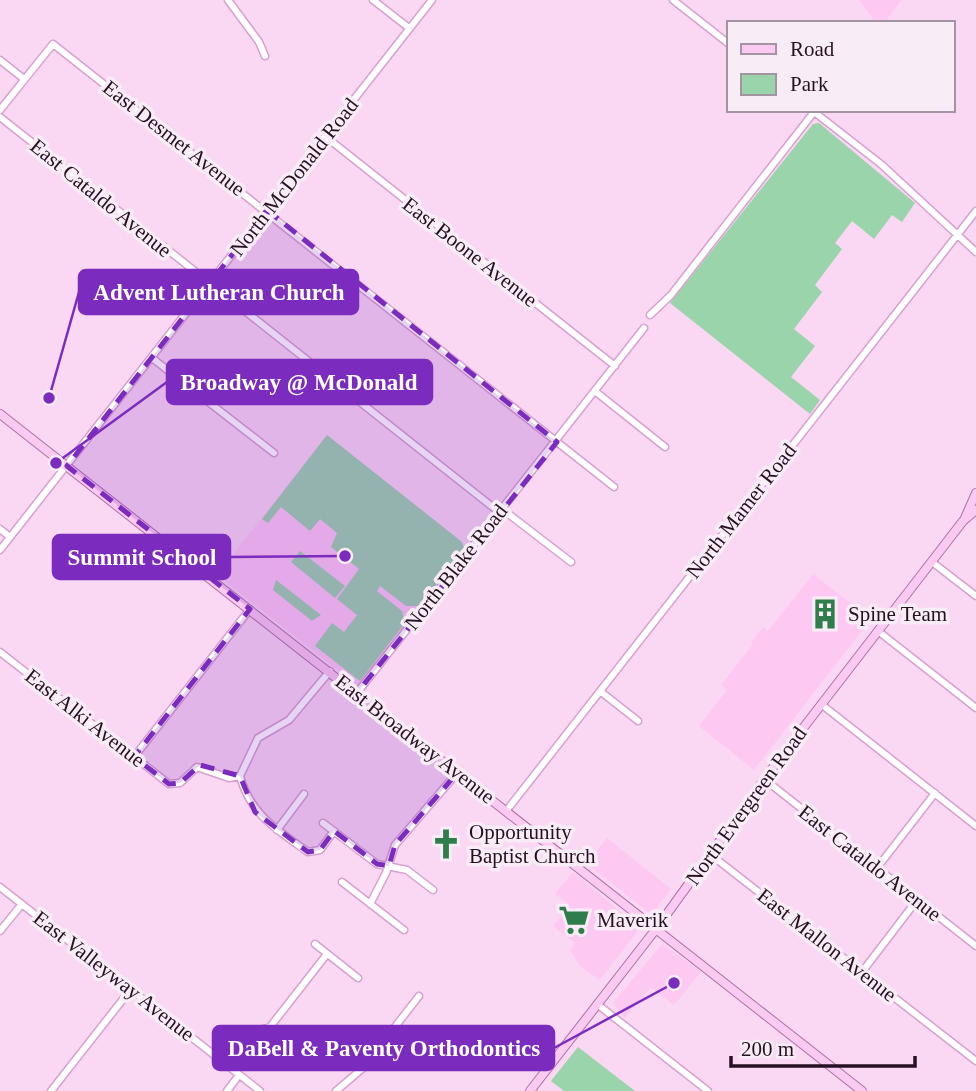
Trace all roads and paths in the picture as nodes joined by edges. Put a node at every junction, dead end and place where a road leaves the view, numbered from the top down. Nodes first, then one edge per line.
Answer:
1 (228, 0) edge
2 (373, 0) edge
3 (432, 0) edge
4 (673, 0) edge
5 (409, 28) junction
6 (727, 42) edge
7 (265, 56) dead end
8 (0, 60) edge
9 (24, 79) junction
10 (0, 110) edge
11 (812, 112) edge
12 (814, 112) edge
13 (0, 117) edge
14 (326, 137) junction
15 (267, 211) junction
16 (976, 211) edge
17 (958, 234) junction
18 (976, 252) edge
19 (210, 286) junction
20 (650, 315) dead end
21 (644, 328) dead end
22 (152, 358) junction
23 (615, 366) junction
24 (596, 392) junction
25 (0, 414) edge
26 (557, 442) junction
27 (665, 447) dead end
28 (274, 453) dead end
29 (67, 466) junction
30 (614, 486) dead end
31 (976, 492) edge
32 (500, 510) junction
33 (976, 510) edge
34 (963, 521) junction
35 (0, 529) edge
36 (10, 537) junction
37 (0, 550) edge
38 (571, 562) dead end
39 (932, 562) junction
40 (976, 596) edge
41 (250, 609) junction
42 (878, 631) junction
43 (0, 652) edge
44 (330, 671) junction
45 (600, 691) junction
46 (357, 693) junction
47 (821, 704) junction
48 (976, 708) edge
49 (638, 721) dead end
50 (134, 757) junction
51 (458, 772) junction
52 (240, 776) junction
53 (764, 779) junction
54 (935, 793) junction
55 (304, 794) dead end
56 (507, 810) junction
57 (323, 822) dead end
58 (976, 826) edge
59 (276, 830) junction
60 (334, 831) junction
61 (710, 855) junction
62 (389, 866) junction
63 (877, 868) junction
64 (342, 882) dead end
65 (0, 887) edge
66 (433, 890) dead end
67 (917, 900) junction
68 (22, 904) junction
69 (370, 904) junction
70 (656, 929) junction
71 (404, 930) dead end
72 (0, 931) edge
73 (314, 944) dead end
74 (976, 946) edge
75 (327, 954) junction
76 (862, 972) junction
77 (358, 978) dead end
78 (131, 989) junction
79 (419, 996) dead end
80 (597, 1004) junction
81 (217, 1058) junction
82 (976, 1061) edge
83 (239, 1075) junction
84 (51, 1091) edge
85 (227, 1091) edge
86 (260, 1091) edge
87 (336, 1091) edge
88 (530, 1091) edge
89 (708, 1091) edge
90 (862, 1091) edge

1 - 7 street
2 - 5 street
3 - 5 street, North McDonald Road
4 - 6 street
5 - 14 street, North McDonald Road
8 - 9 street
9 - 10 street
9 - 15 street, East Desmet Avenue
11 - 20 street
12 - 17 street
13 - 19 street, East Cataldo Avenue
14 - 15 street, North McDonald Road
14 - 23 street, East Boone Avenue
15 - 19 street, North McDonald Road
15 - 26 street, East Desmet Avenue
16 - 17 street, North Mamer Road
17 - 18 street
17 - 45 street, North Mamer Road
19 - 22 street, North McDonald Road
19 - 32 street, East Cataldo Avenue
21 - 23 street, North Blake Road
22 - 28 street
22 - 29 street, North McDonald Road
23 - 24 street, North Blake Road
24 - 26 street, North Blake Road
24 - 27 street
25 - 29 main road, East Broadway Avenue
26 - 30 street
26 - 32 street, North Blake Road
29 - 36 street, North McDonald Road
29 - 41 main road, East Broadway Avenue
31 - 34 main road, North Evergreen Road
32 - 38 street, East Cataldo Avenue
32 - 46 street, North Blake Road
33 - 34 main road, North Evergreen Road
34 - 39 main road, North Evergreen Road
35 - 36 street
36 - 37 street, North McDonald Road
39 - 40 street
39 - 42 main road, North Evergreen Road
41 - 44 main road, East Broadway Avenue
41 - 50 street
42 - 47 main road, North Evergreen Road
42 - 48 street
43 - 50 street, East Alki Avenue
44 - 46 main road, East Broadway Avenue
44 - 52 street
45 - 49 street
45 - 56 street, North Mamer Road
46 - 51 main road, East Broadway Avenue
47 - 53 main road, North Evergreen Road
47 - 54 street
50 - 52 street, East Alki Avenue
51 - 56 main road, East Broadway Avenue
51 - 62 street
52 - 59 street
53 - 61 main road, North Evergreen Road
53 - 63 street, East Cataldo Avenue
54 - 58 street
54 - 63 street
55 - 59 street
56 - 70 main road, East Broadway Avenue
57 - 60 street
59 - 60 street
60 - 62 street
61 - 70 main road, North Evergreen Road
61 - 76 street, East Mallon Avenue
62 - 66 street
62 - 69 street
63 - 67 street, East Cataldo Avenue
64 - 69 street
65 - 68 street, East Valleyway Avenue
67 - 74 street, East Cataldo Avenue
67 - 76 street
68 - 72 street
68 - 78 street, East Valleyway Avenue
69 - 71 street
70 - 80 main road, North Evergreen Road
70 - 90 main road, East Broadway Avenue
73 - 75 street
75 - 77 street
75 - 81 street
76 - 82 street, East Mallon Avenue
78 - 81 street, East Valleyway Avenue
78 - 84 street
79 - 87 street
80 - 88 main road, North Evergreen Road
80 - 89 street
81 - 83 street, East Valleyway Avenue
83 - 85 street
83 - 86 street, East Valleyway Avenue

